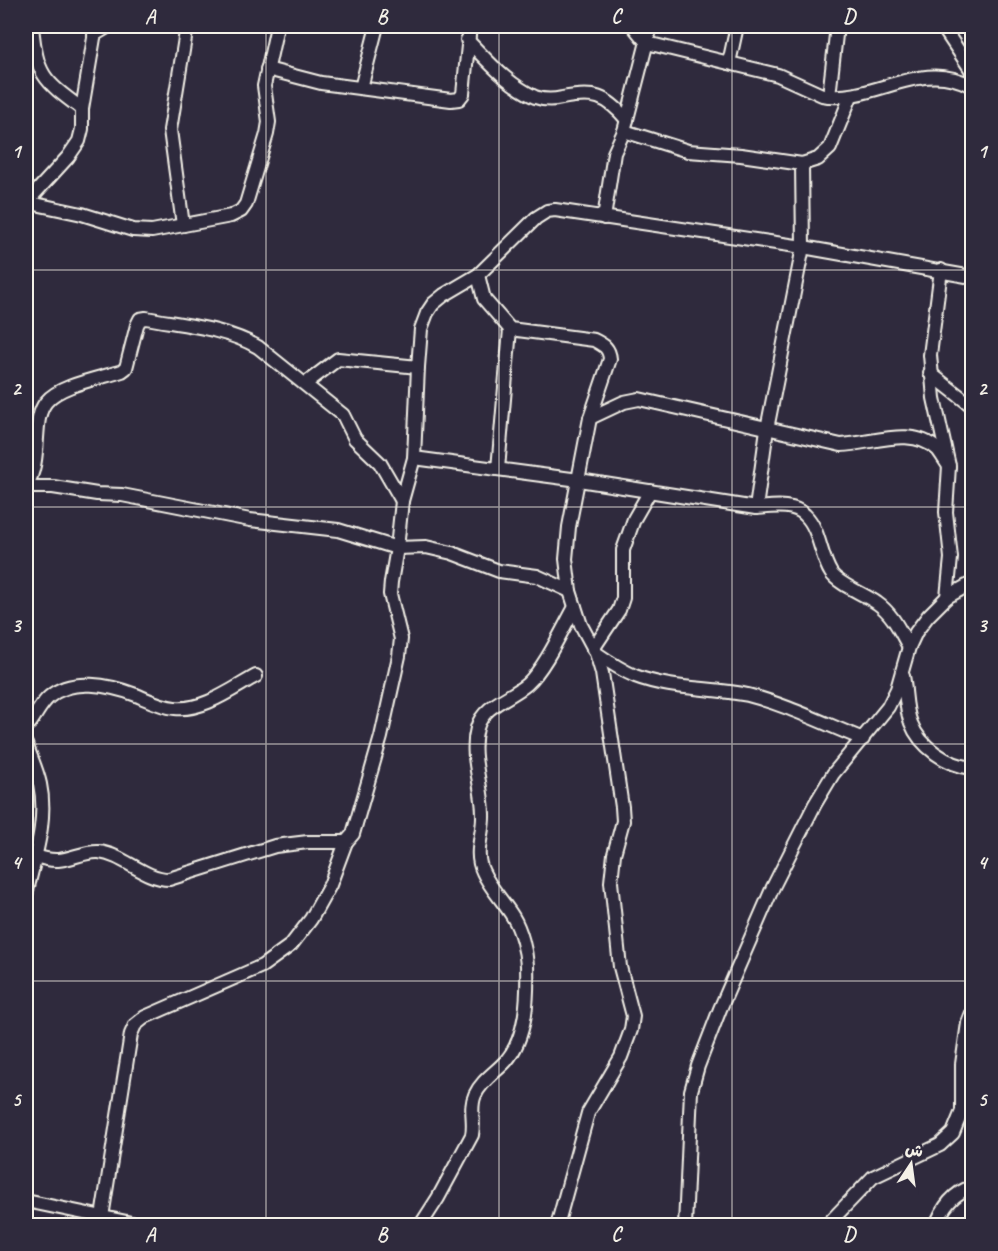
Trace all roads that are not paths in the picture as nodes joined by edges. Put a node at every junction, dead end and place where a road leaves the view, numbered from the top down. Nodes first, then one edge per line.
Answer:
1 (32, 26) edge
2 (110, 26) edge
3 (187, 26) edge
4 (277, 26) edge
5 (377, 26) edge
6 (470, 26) edge
7 (633, 26) edge
8 (651, 26) edge
9 (737, 26) edge
10 (837, 26) edge
11 (942, 26) edge
12 (95, 30) edge
13 (467, 40) junction
14 (647, 42) junction
15 (729, 63) junction
16 (267, 69) junction
17 (972, 71) edge
18 (972, 86) edge
19 (361, 88) junction
20 (829, 96) junction
21 (851, 96) junction
22 (82, 109) junction
23 (626, 126) junction
24 (802, 164) junction
25 (26, 202) edge
26 (604, 218) junction
27 (183, 225) junction
28 (803, 247) junction
29 (941, 270) junction
30 (478, 275) junction
31 (972, 277) edge
32 (510, 329) junction
33 (418, 367) junction
34 (930, 373) junction
35 (305, 384) junction
36 (972, 406) edge
37 (590, 418) junction
38 (767, 429) junction
39 (414, 458) junction
40 (949, 466) junction
41 (498, 469) junction
42 (579, 480) junction
43 (26, 487) edge
44 (650, 491) junction
45 (402, 501) junction
46 (756, 507) junction
47 (397, 548) junction
48 (972, 583) edge
49 (570, 591) junction
50 (947, 597) junction
51 (575, 607) junction
52 (909, 647) junction
53 (595, 651) junction
54 (902, 669) junction
55 (255, 676) dead end
56 (26, 725) edge
57 (863, 739) junction
58 (26, 744) edge
59 (972, 768) edge
60 (346, 842) junction
61 (30, 855) edge
62 (26, 895) edge
63 (972, 1013) edge
64 (972, 1187) edge
65 (26, 1201) edge
66 (102, 1217) junction
67 (146, 1226) edge
68 (420, 1226) edge
69 (557, 1226) edge
70 (686, 1226) edge
71 (826, 1226) edge
72 (936, 1226) edge

1 - 22 street
2 - 12 street
3 - 27 street
4 - 16 street
5 - 19 street
6 - 13 street
7 - 14 street
8 - 14 street
9 - 15 street
10 - 20 street
11 - 17 street
12 - 22 street
13 - 19 street
13 - 23 street
14 - 15 street
14 - 23 street
15 - 20 street
16 - 19 street
16 - 27 street
18 - 21 street
20 - 21 street
21 - 24 street
22 - 25 street
23 - 24 street
23 - 26 street
24 - 28 street
25 - 27 street
26 - 28 street
26 - 30 street
28 - 29 street
28 - 38 street
29 - 31 street
29 - 34 street
30 - 32 street
30 - 33 street
32 - 37 street
32 - 41 street
33 - 35 street
33 - 39 street
34 - 36 street
34 - 40 street
35 - 43 street
35 - 45 street
37 - 38 street
37 - 42 street
38 - 40 street
38 - 46 street
39 - 41 street
39 - 45 street
40 - 50 street
41 - 42 street
42 - 44 street
42 - 49 street
43 - 47 street
44 - 46 street
44 - 53 street
45 - 47 street
46 - 52 street
47 - 49 street
47 - 60 street
48 - 50 street
49 - 51 street
50 - 52 street
51 - 53 street
51 - 68 street
52 - 54 street
53 - 57 street
53 - 69 street
54 - 57 street
54 - 59 street
55 - 56 street
57 - 70 street
58 - 61 street
60 - 61 street
60 - 66 street
61 - 62 street
63 - 71 street
64 - 72 street
65 - 66 street
66 - 67 street

